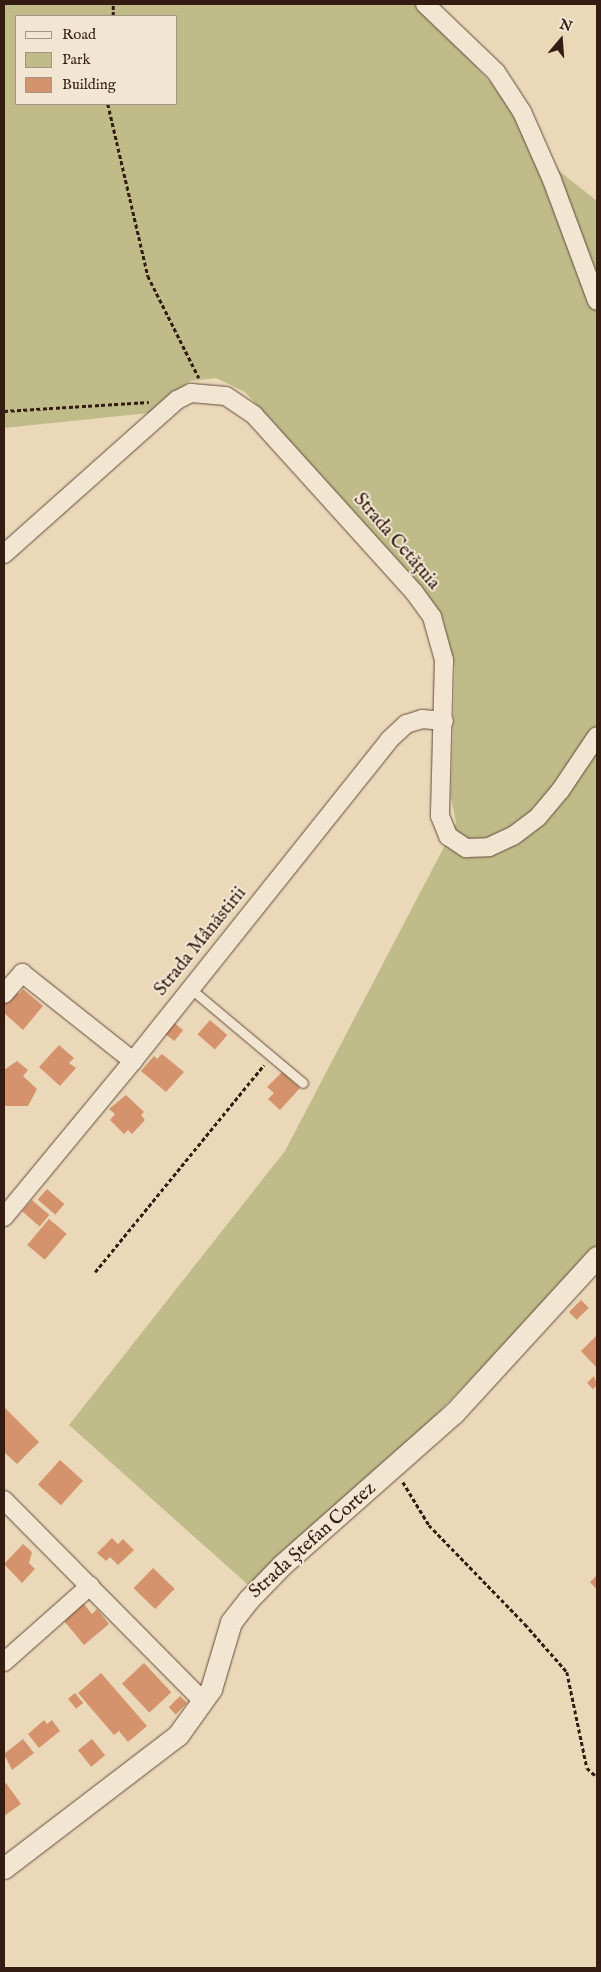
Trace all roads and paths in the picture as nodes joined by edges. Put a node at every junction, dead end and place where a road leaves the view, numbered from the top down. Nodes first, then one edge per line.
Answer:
1 (425, 4) edge
2 (108, 105) edge
3 (597, 301) edge
4 (206, 392) junction
5 (177, 400) junction
6 (4, 411) edge
7 (4, 554) edge
8 (444, 720) junction
9 (597, 736) edge
10 (191, 989) junction
11 (4, 994) edge
12 (271, 1056) junction
13 (133, 1061) junction
14 (303, 1083) dead end
15 (4, 1217) edge
16 (597, 1257) edge
17 (95, 1272) dead end
18 (394, 1468) junction
19 (4, 1500) edge
20 (90, 1586) junction
21 (4, 1662) edge
22 (204, 1702) junction
23 (597, 1777) edge
24 (4, 1868) edge

1 - 3 street
2 - 4 path
4 - 5 street, Strada Cetățuia
4 - 8 street, Strada Cetățuia
5 - 6 path
5 - 7 street, Strada Cetățuia
8 - 9 street, Strada Cetățuia
8 - 10 street, Strada Mânăstirii
10 - 12 lane
10 - 13 street, Strada Mânăstirii
11 - 13 street
12 - 14 lane
12 - 17 path
13 - 15 street, Strada Mânăstirii
16 - 18 street, Strada Ștefan Cortez
18 - 22 street, Strada Ștefan Cortez
18 - 23 path
19 - 20 street
20 - 21 street
20 - 22 street
22 - 24 street, Strada Ștefan Cortez

